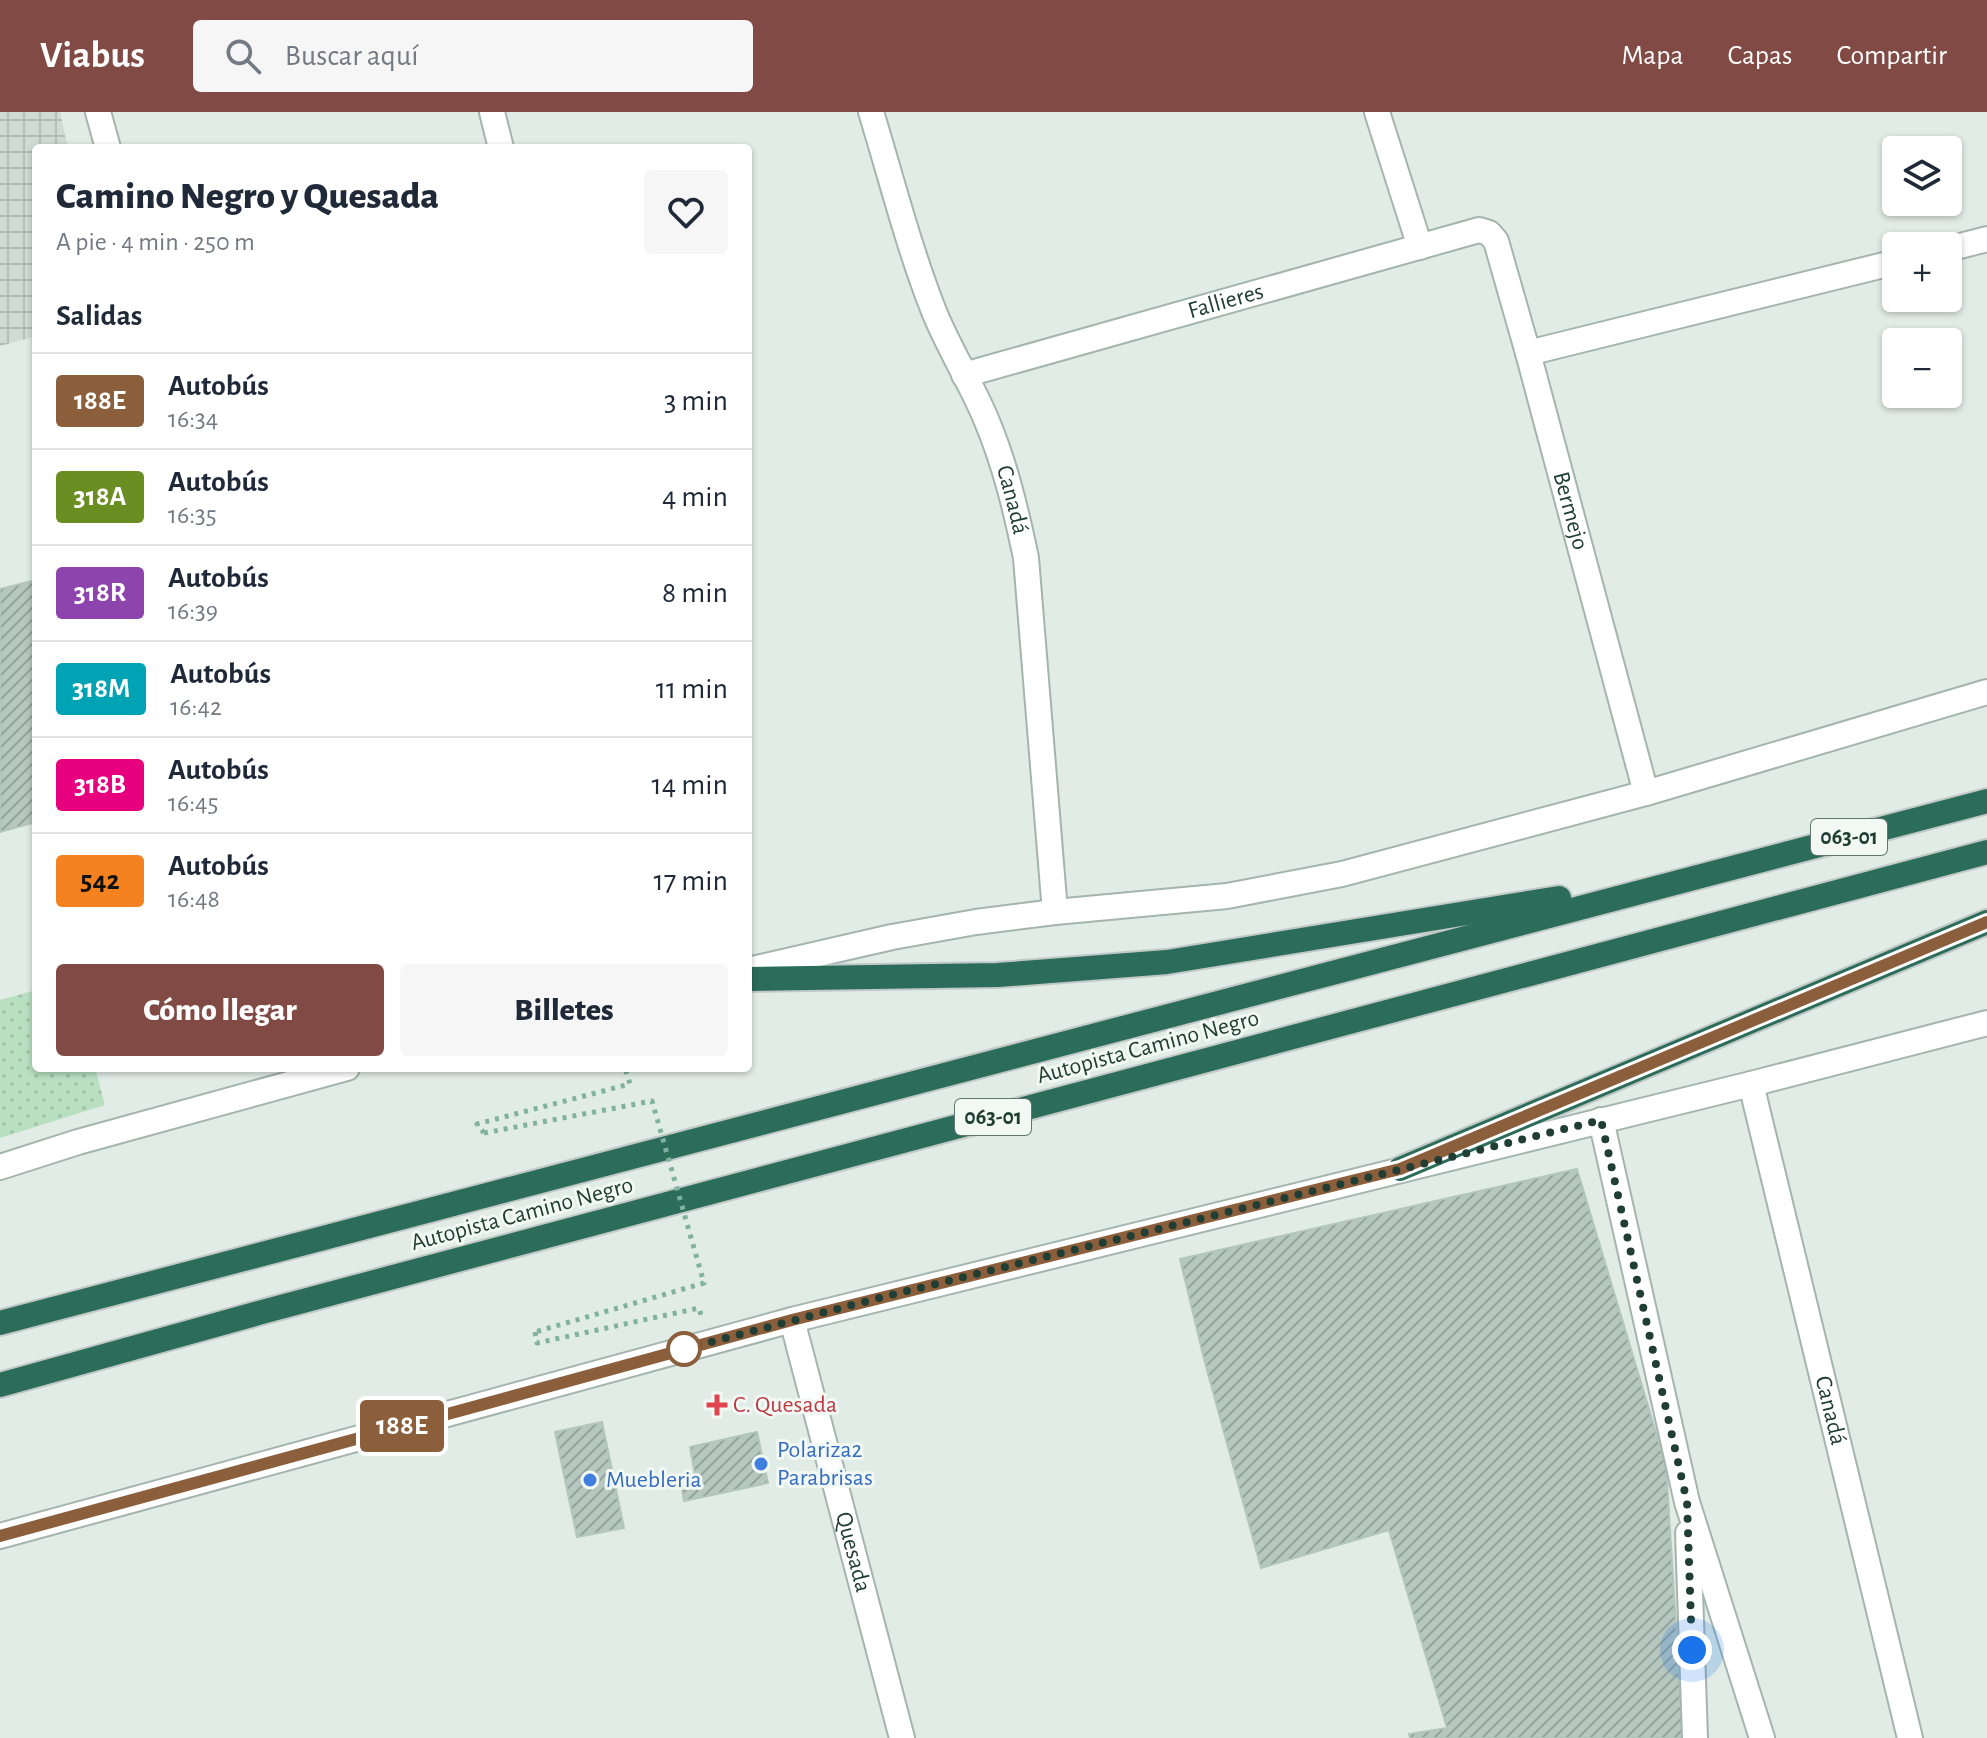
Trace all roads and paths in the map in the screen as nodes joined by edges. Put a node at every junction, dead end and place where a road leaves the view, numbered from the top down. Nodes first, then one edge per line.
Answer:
1 (98, 112) edge
2 (492, 112) edge
3 (871, 112) edge
4 (1377, 112) edge
5 (107, 144) edge
6 (500, 144) edge
7 (1489, 233) joint
8 (1987, 239) edge
9 (1962, 245) edge
10 (1420, 247) junction
11 (1882, 265) edge
12 (1528, 353) junction
13 (964, 375) junction
14 (1987, 692) edge
15 (1646, 793) junction
16 (1987, 801) edge
17 (1987, 852) edge
18 (1711, 872) junction
19 (1055, 912) junction
20 (1987, 922) edge
21 (752, 969) edge
22 (752, 979) edge
23 (1987, 1023) edge
24 (331, 1072) edge
25 (626, 1072) edge
26 (1751, 1084) junction
27 (1601, 1120) junction
28 (0, 1167) edge
29 (1400, 1169) junction
30 (792, 1320) junction
31 (0, 1323) edge
32 (711, 1342) junction
33 (0, 1385) edge
34 (1687, 1502) junction
35 (0, 1536) edge
36 (902, 1738) edge
37 (1695, 1738) edge
38 (1762, 1738) edge
39 (1910, 1738) edge

1 - 5 street
2 - 6 street
3 - 13 street, Canadá
4 - 10 street
7 - 10 street, Fallieres
7 - 12 street, Bermejo
8 - 9 street
10 - 13 street, Fallieres
11 - 12 street
12 - 15 street, Bermejo
13 - 19 street, Canadá
14 - 15 street
15 - 19 street
16 - 18 highway, Autopista Camino Negro / 063-01
17 - 33 highway, Autopista Camino Negro / 063-01
18 - 22 highway
18 - 31 highway, Autopista Camino Negro / 063-01
19 - 21 street
20 - 29 highway
23 - 26 street
24 - 28 street
25 - 32 path, bridge
26 - 27 street
26 - 39 street, Canadá
27 - 29 street
27 - 34 street
29 - 30 street
30 - 32 street
30 - 36 street, Quesada
32 - 35 street
34 - 37 street
34 - 38 street

